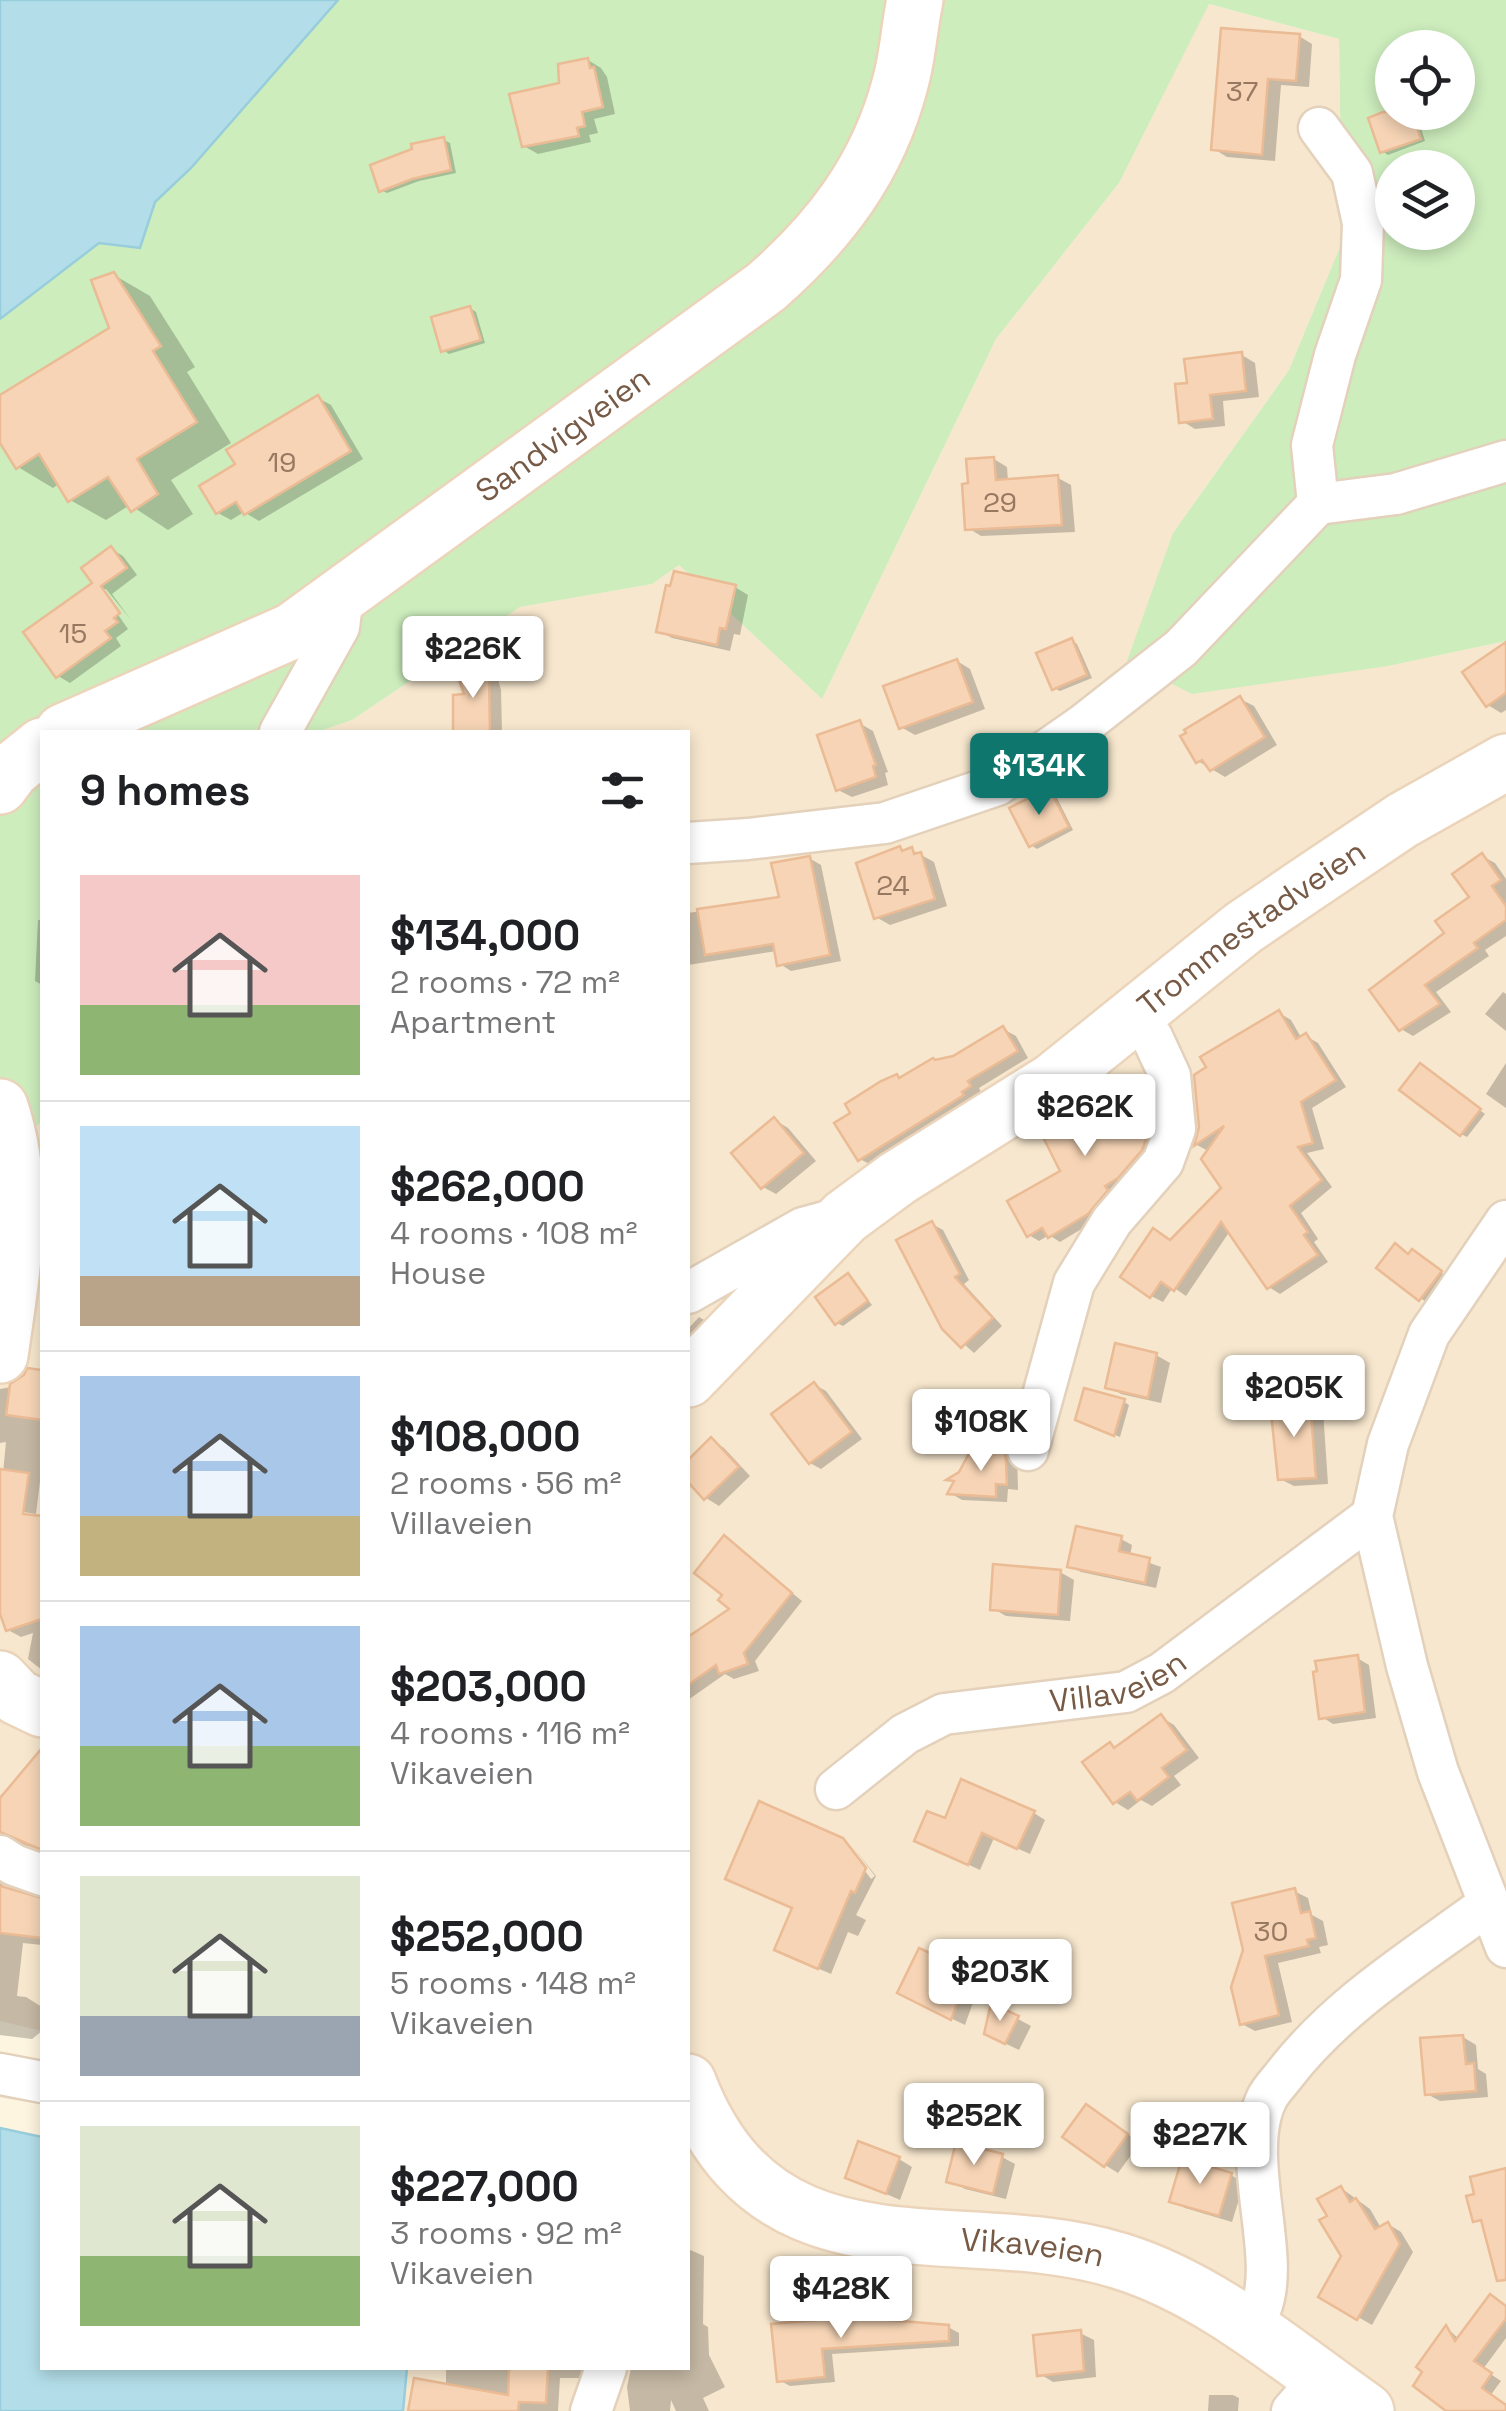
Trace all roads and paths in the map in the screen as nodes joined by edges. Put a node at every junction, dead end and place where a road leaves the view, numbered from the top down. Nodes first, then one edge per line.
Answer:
1 (915, 0) edge
2 (1318, 128) dead end
3 (1506, 462) edge
4 (1318, 504) junction
5 (343, 595) junction
6 (68, 730) edge
7 (281, 730) edge
8 (40, 748) edge
9 (1506, 762) edge
10 (0, 786) edge
11 (690, 843) edge
12 (1134, 1016) junction
13 (0, 1107) edge
14 (845, 1216) junction
15 (1506, 1220) edge
16 (690, 1293) edge
17 (0, 1355) edge
18 (690, 1377) edge
19 (1028, 1450) dead end
20 (1372, 1516) junction
21 (836, 1789) dead end
22 (0, 1856) edge
23 (40, 1874) edge
24 (1488, 1904) junction
25 (1506, 1947) edge
26 (0, 2074) edge
27 (40, 2082) edge
28 (690, 2087) edge
29 (1247, 2328) junction
30 (605, 2370) edge
31 (1306, 2395) edge
32 (591, 2411) edge
33 (1366, 2411) edge

1 - 5 main road, Sandvigveien
2 - 4 street
3 - 4 street
4 - 11 street
5 - 6 main road, Sandvigveien
5 - 7 street
8 - 10 main road
9 - 12 main road, Trommestadveien
12 - 14 main road, Trommestadveien
12 - 19 street
13 - 17 main road
14 - 16 street
14 - 18 main road, Trommestadveien
15 - 20 street
20 - 21 street, Villaveien
20 - 24 street
22 - 23 street
24 - 25 street
24 - 29 street
26 - 27 street
28 - 29 main road, Vikaveien
29 - 31 main road, Vikaveien
30 - 32 street
31 - 33 main road, Vikaveien

